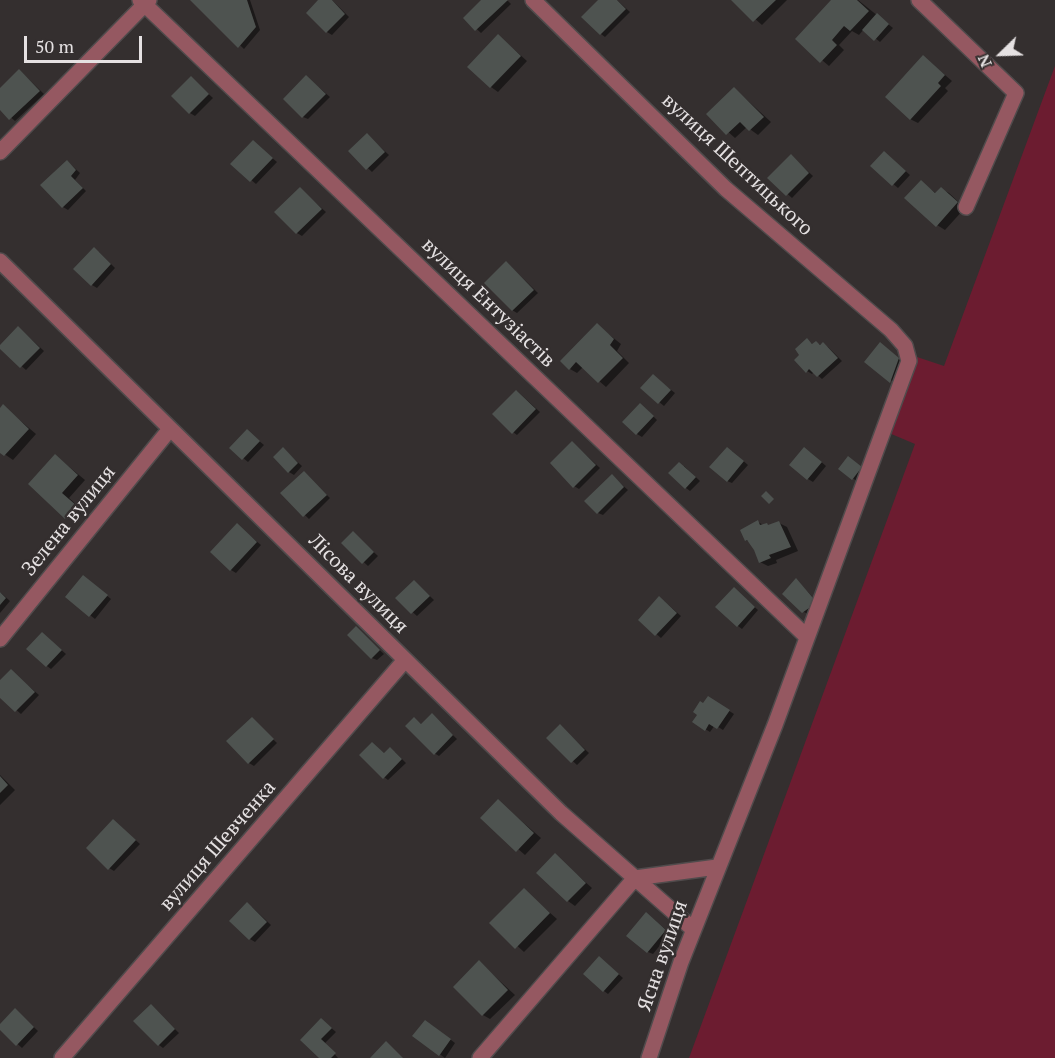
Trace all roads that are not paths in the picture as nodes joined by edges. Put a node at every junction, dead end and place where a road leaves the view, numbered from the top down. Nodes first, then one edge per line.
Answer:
1 (533, 0) edge
2 (919, 0) edge
3 (145, 2) edge
4 (0, 152) edge
5 (966, 207) dead end
6 (0, 261) edge
7 (909, 361) joint
8 (170, 429) junction
9 (807, 637) junction
10 (0, 639) edge
11 (405, 660) junction
12 (717, 867) junction
13 (634, 878) junction
14 (693, 929) junction
15 (62, 1058) edge
16 (480, 1058) edge
17 (649, 1058) edge

1 - 7 street, вулиця Шептицького
2 - 5 street
3 - 4 street
3 - 9 street, вулиця Ентузіастів
6 - 8 street, Лісова вулиця
7 - 9 street, Ясна вулиця
8 - 10 street, Зелена вулиця
8 - 11 street, Лісова вулиця
9 - 12 street, Ясна вулиця
11 - 13 street, Лісова вулиця
11 - 15 street, вулиця Шевченка
12 - 13 street
12 - 14 street, Ясна вулиця
13 - 14 street, Лісова вулиця
13 - 16 street
14 - 17 street, Ясна вулиця

